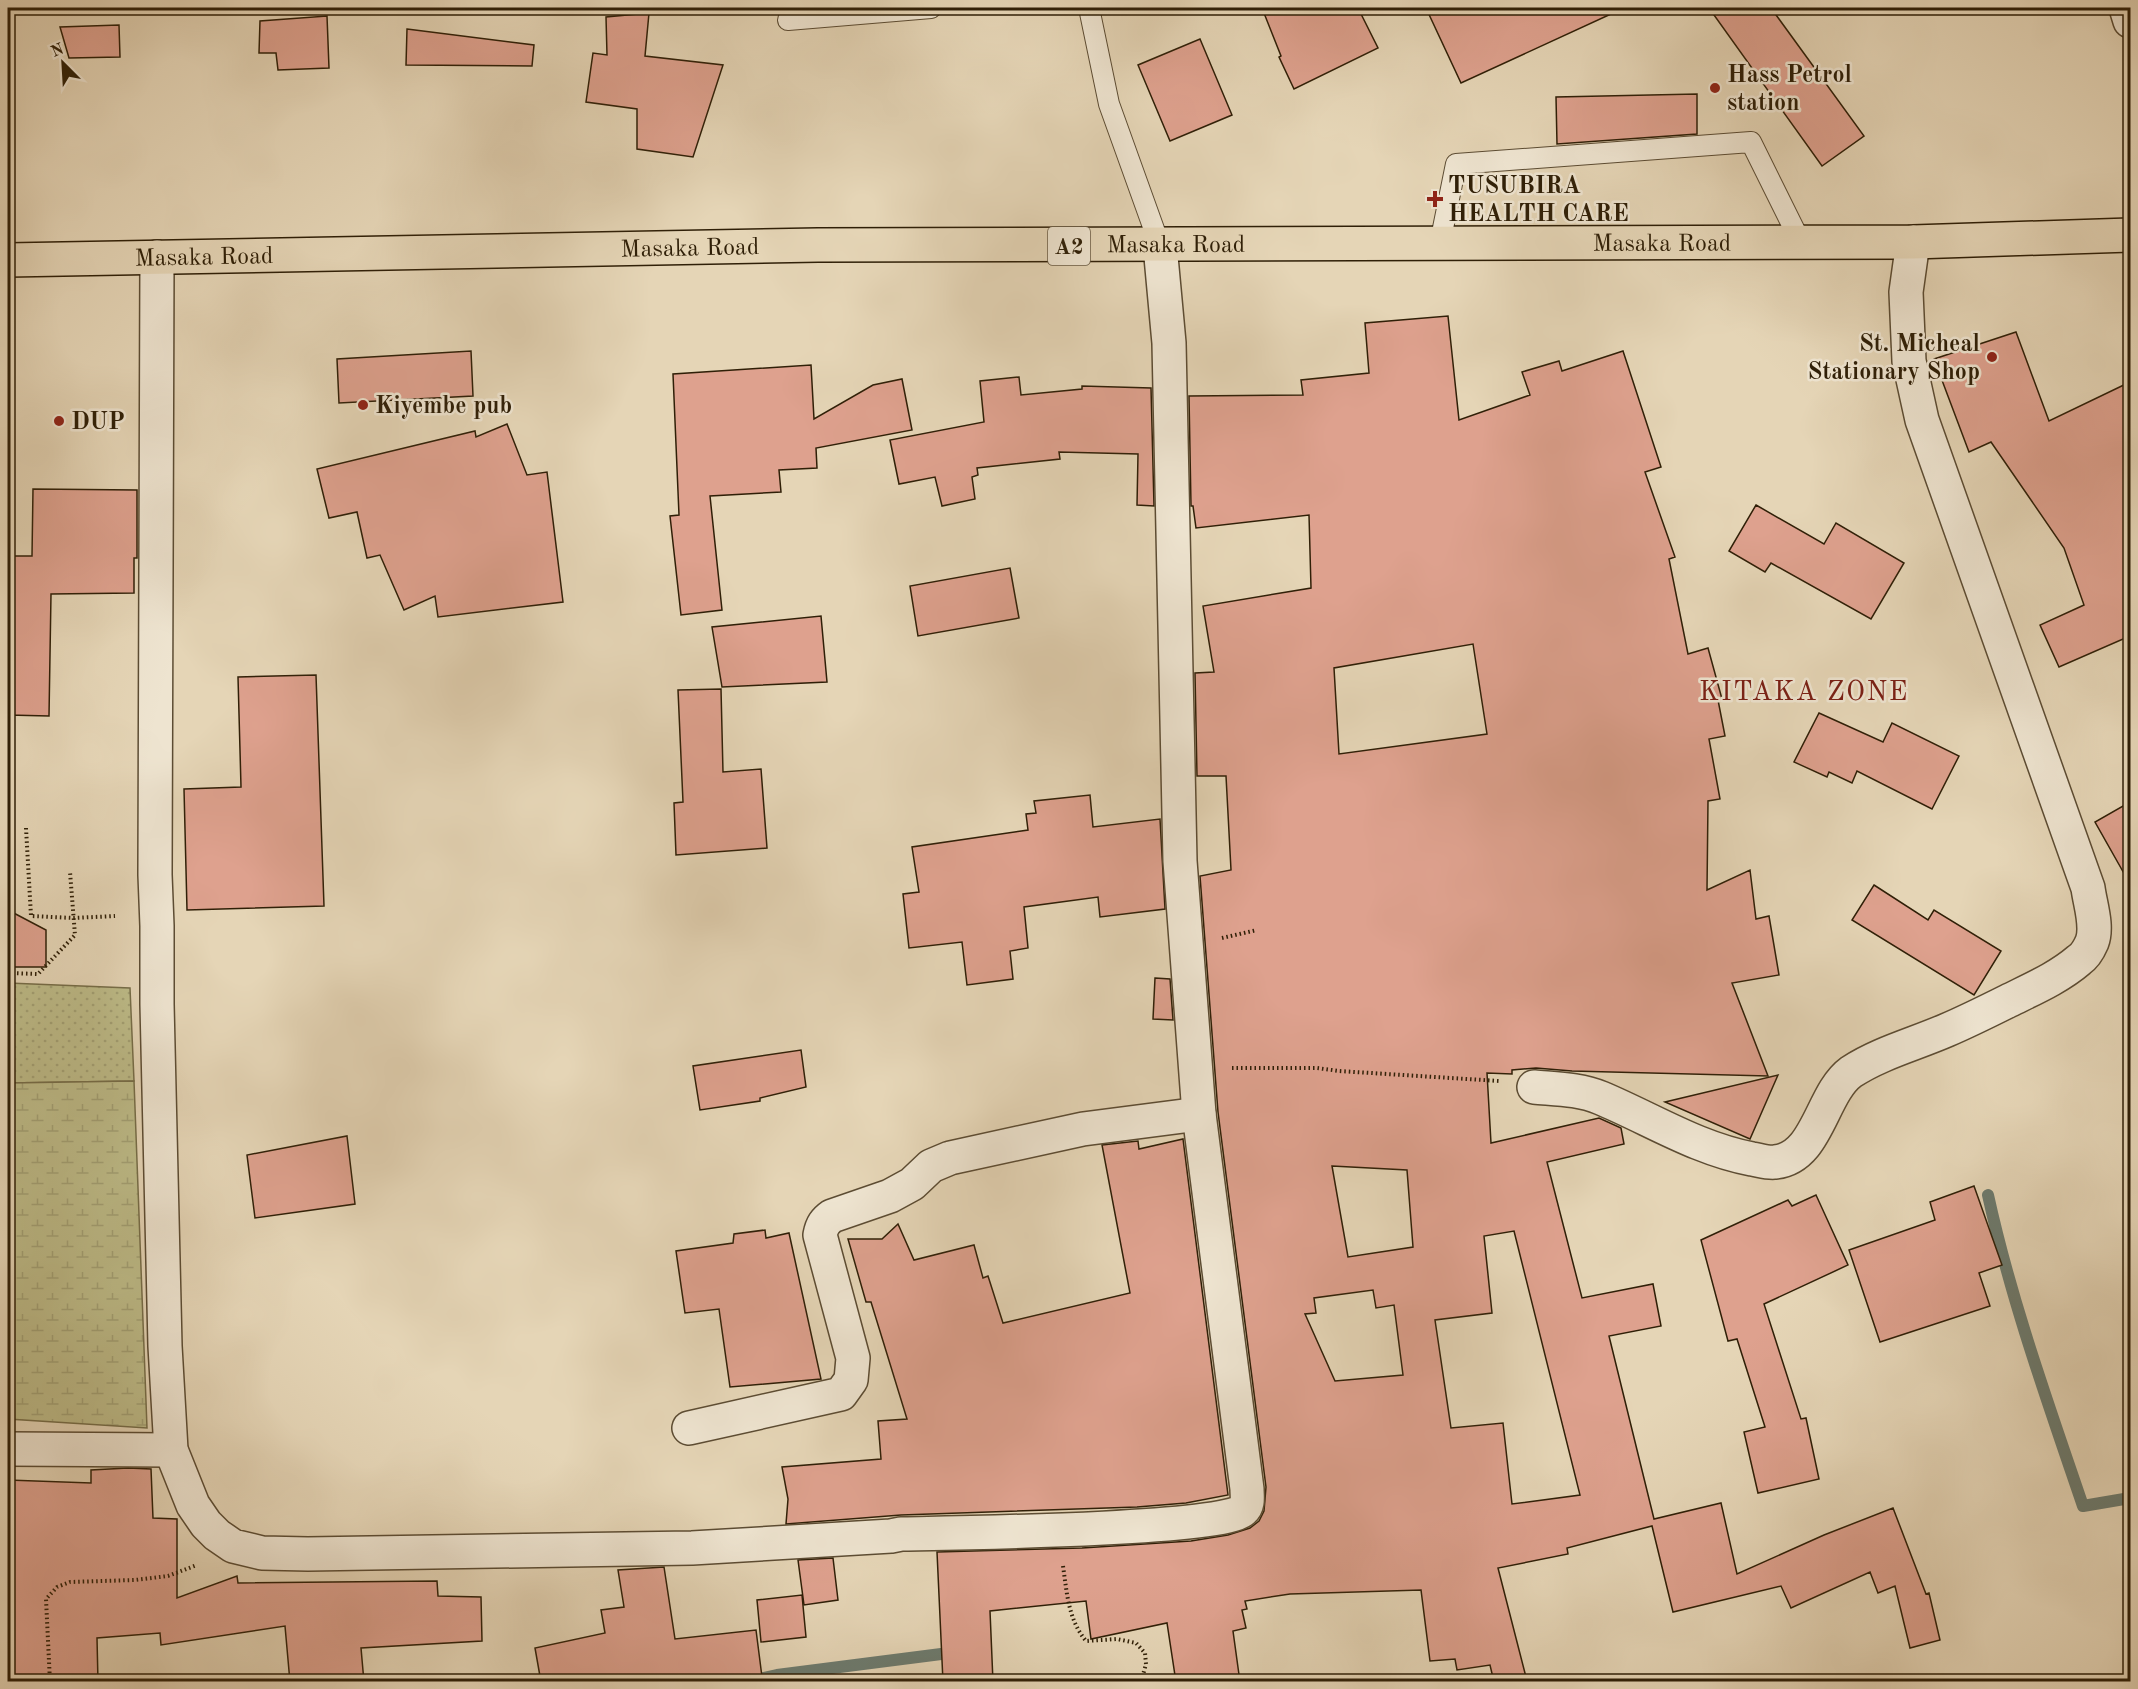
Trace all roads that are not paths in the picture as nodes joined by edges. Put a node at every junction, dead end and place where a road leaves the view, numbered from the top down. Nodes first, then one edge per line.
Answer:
1 (931, 8) edge
2 (1089, 8) edge
3 (2126, 8) edge
4 (788, 20) dead end
5 (2130, 21) edge
6 (2130, 235) edge
7 (1440, 243) junction
8 (1801, 243) junction
9 (1913, 243) junction
10 (1160, 246) junction
11 (157, 257) junction
12 (8, 260) edge
13 (1534, 1087) road end
14 (1198, 1114) junction
15 (689, 1428) dead end
16 (8, 1449) edge
17 (171, 1450) junction

1 - 4 lane
2 - 10 lane
3 - 5 street
6 - 9 main road, Masaka Road / A2
7 - 8 main road, Masaka Road / A2
7 - 8 lane
7 - 10 main road, Masaka Road / A2
8 - 9 main road, Masaka Road / A2
9 - 13 street
10 - 11 main road, Masaka Road / A2
10 - 14 street
11 - 12 main road, Masaka Road / A2
11 - 17 street
14 - 15 street
14 - 17 street
16 - 17 street

